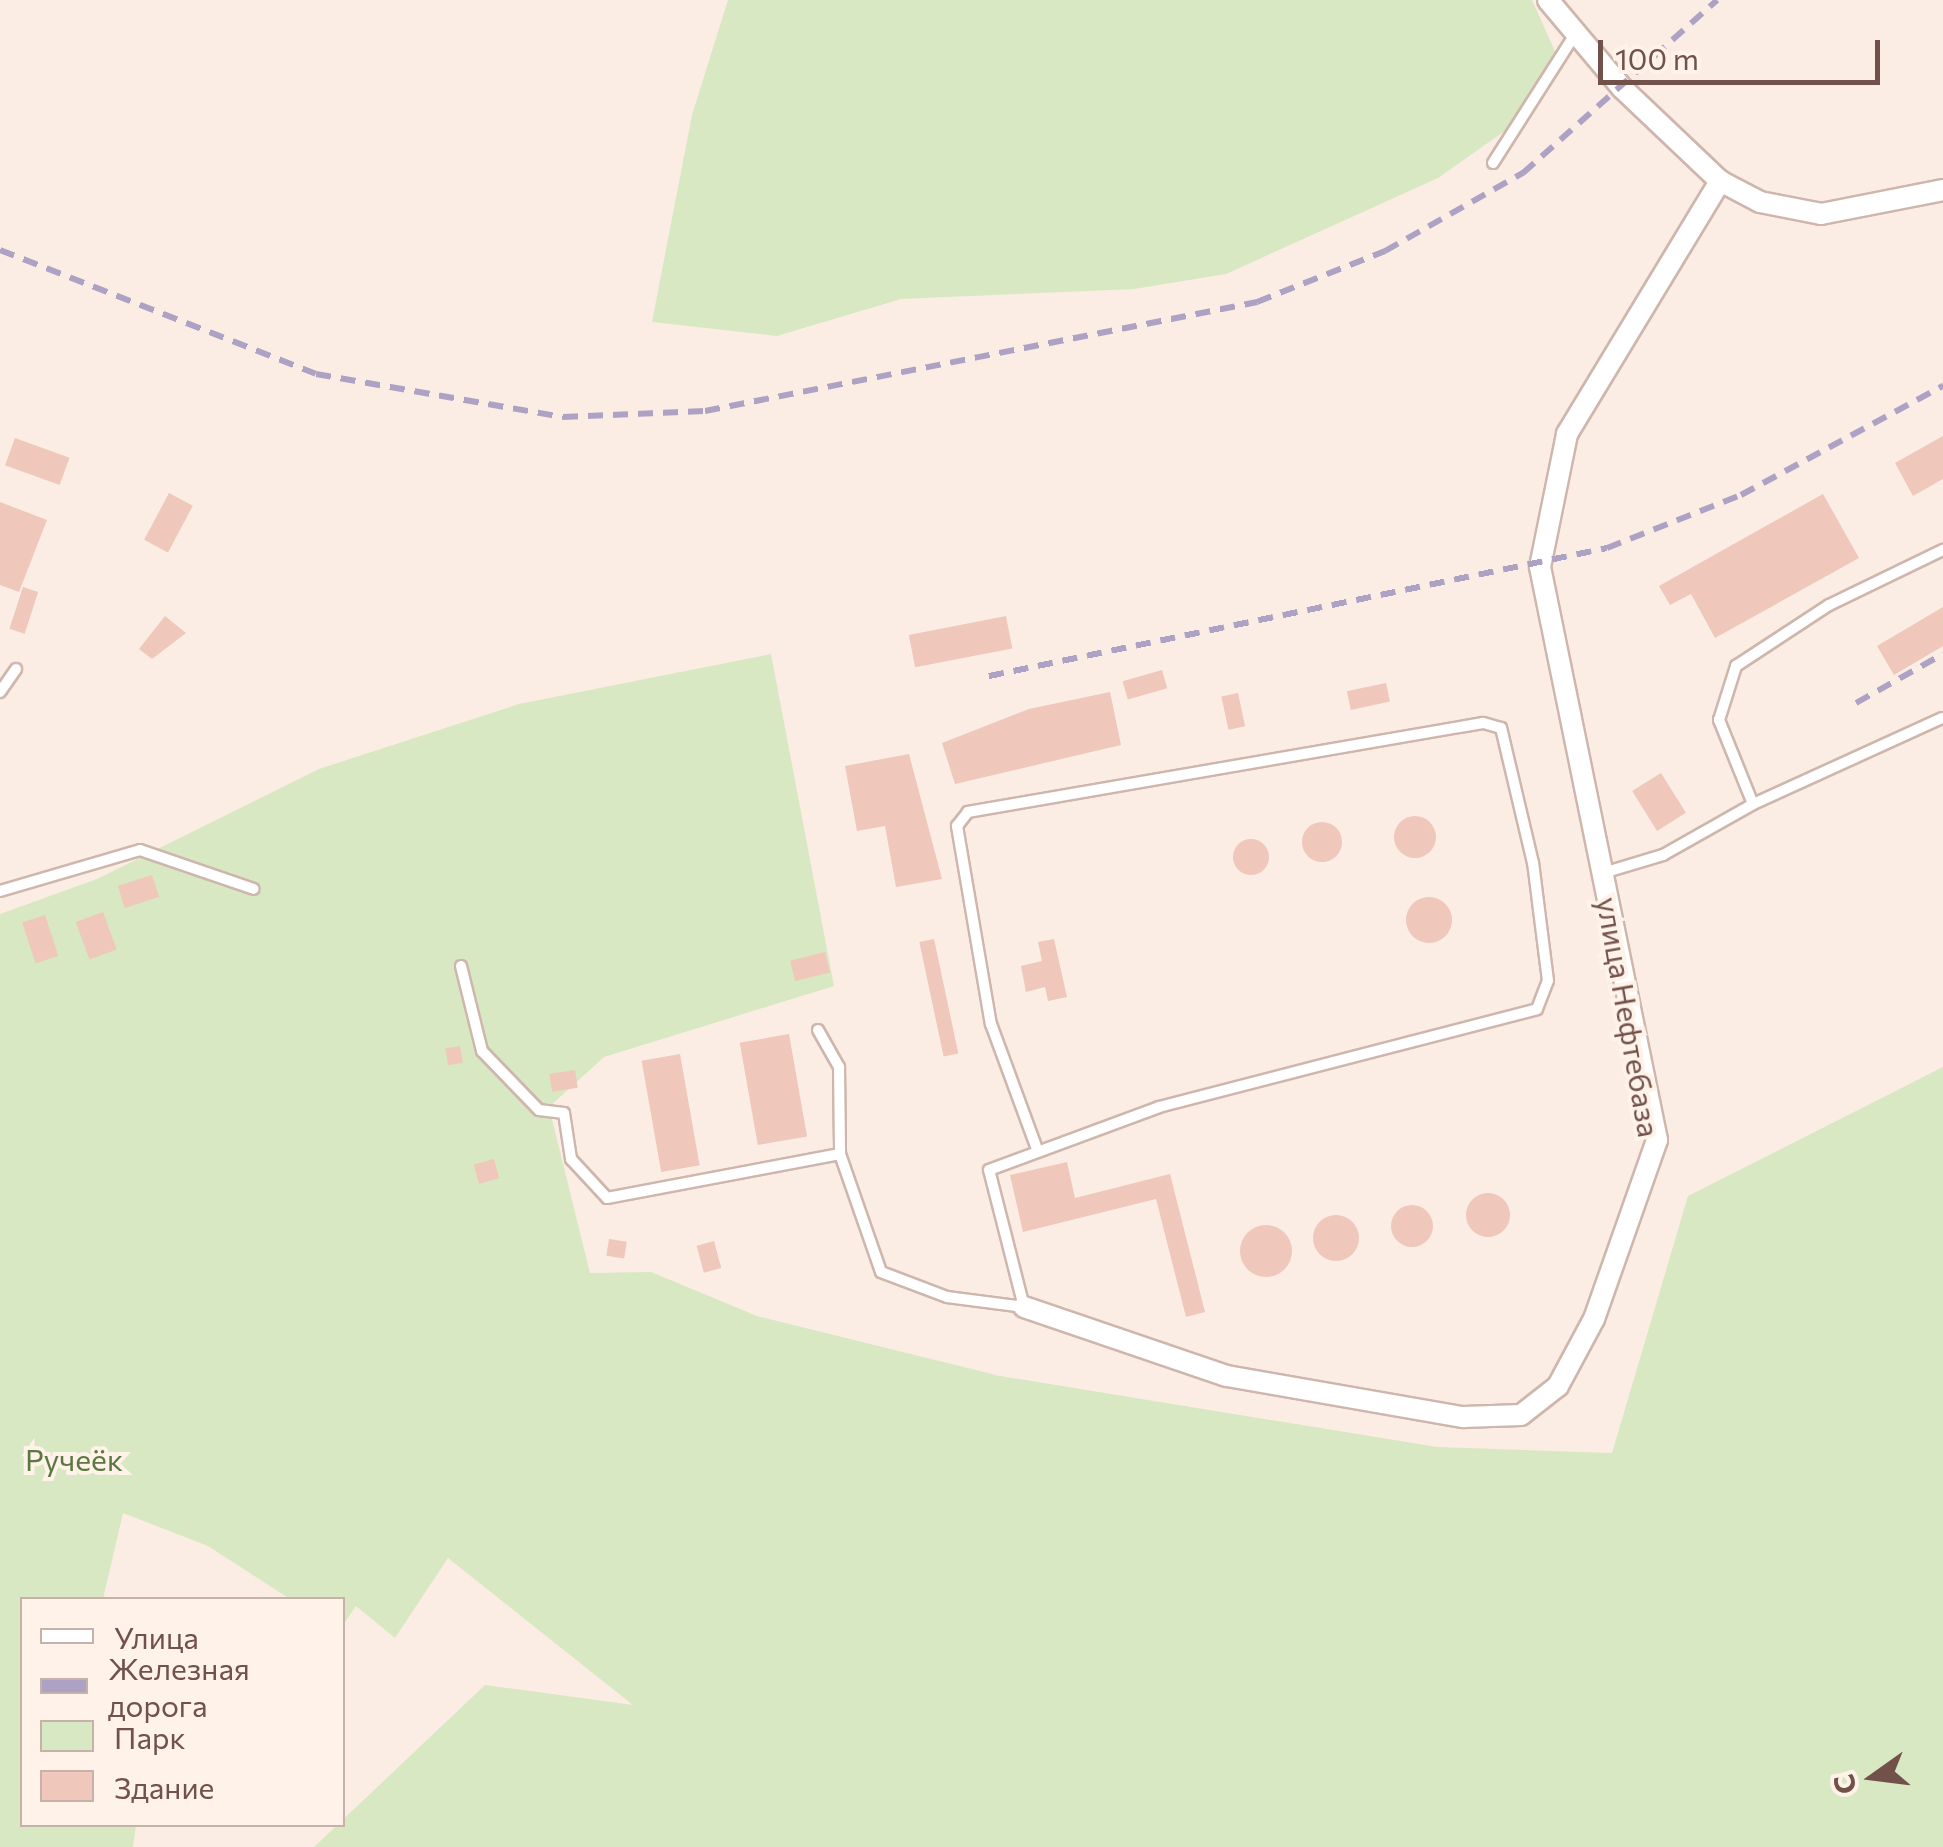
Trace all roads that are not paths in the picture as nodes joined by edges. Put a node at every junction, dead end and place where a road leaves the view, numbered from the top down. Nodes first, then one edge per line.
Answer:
1 (1548, 0) edge
2 (1574, 36) junction
3 (1493, 162) dead end
4 (1720, 181) junction
5 (1943, 190) edge
6 (1943, 550) edge
7 (16, 669) dead end
8 (0, 692) edge
9 (1942, 718) edge
10 (1753, 804) junction
11 (1602, 873) junction
12 (254, 890) dead end
13 (0, 892) edge
14 (461, 966) dead end
15 (818, 1030) dead end
16 (1036, 1146) junction
17 (840, 1154) junction
18 (1024, 1307) junction

1 - 2 street
2 - 3 lane
2 - 4 street
4 - 5 street
4 - 11 street, улица Нефтебаза
6 - 10 lane
7 - 8 lane
9 - 10 lane
10 - 11 lane
11 - 18 street, улица Нефтебаза
12 - 13 lane
14 - 17 lane
15 - 17 lane
16 - 16 lane
16 - 18 lane
17 - 18 lane

